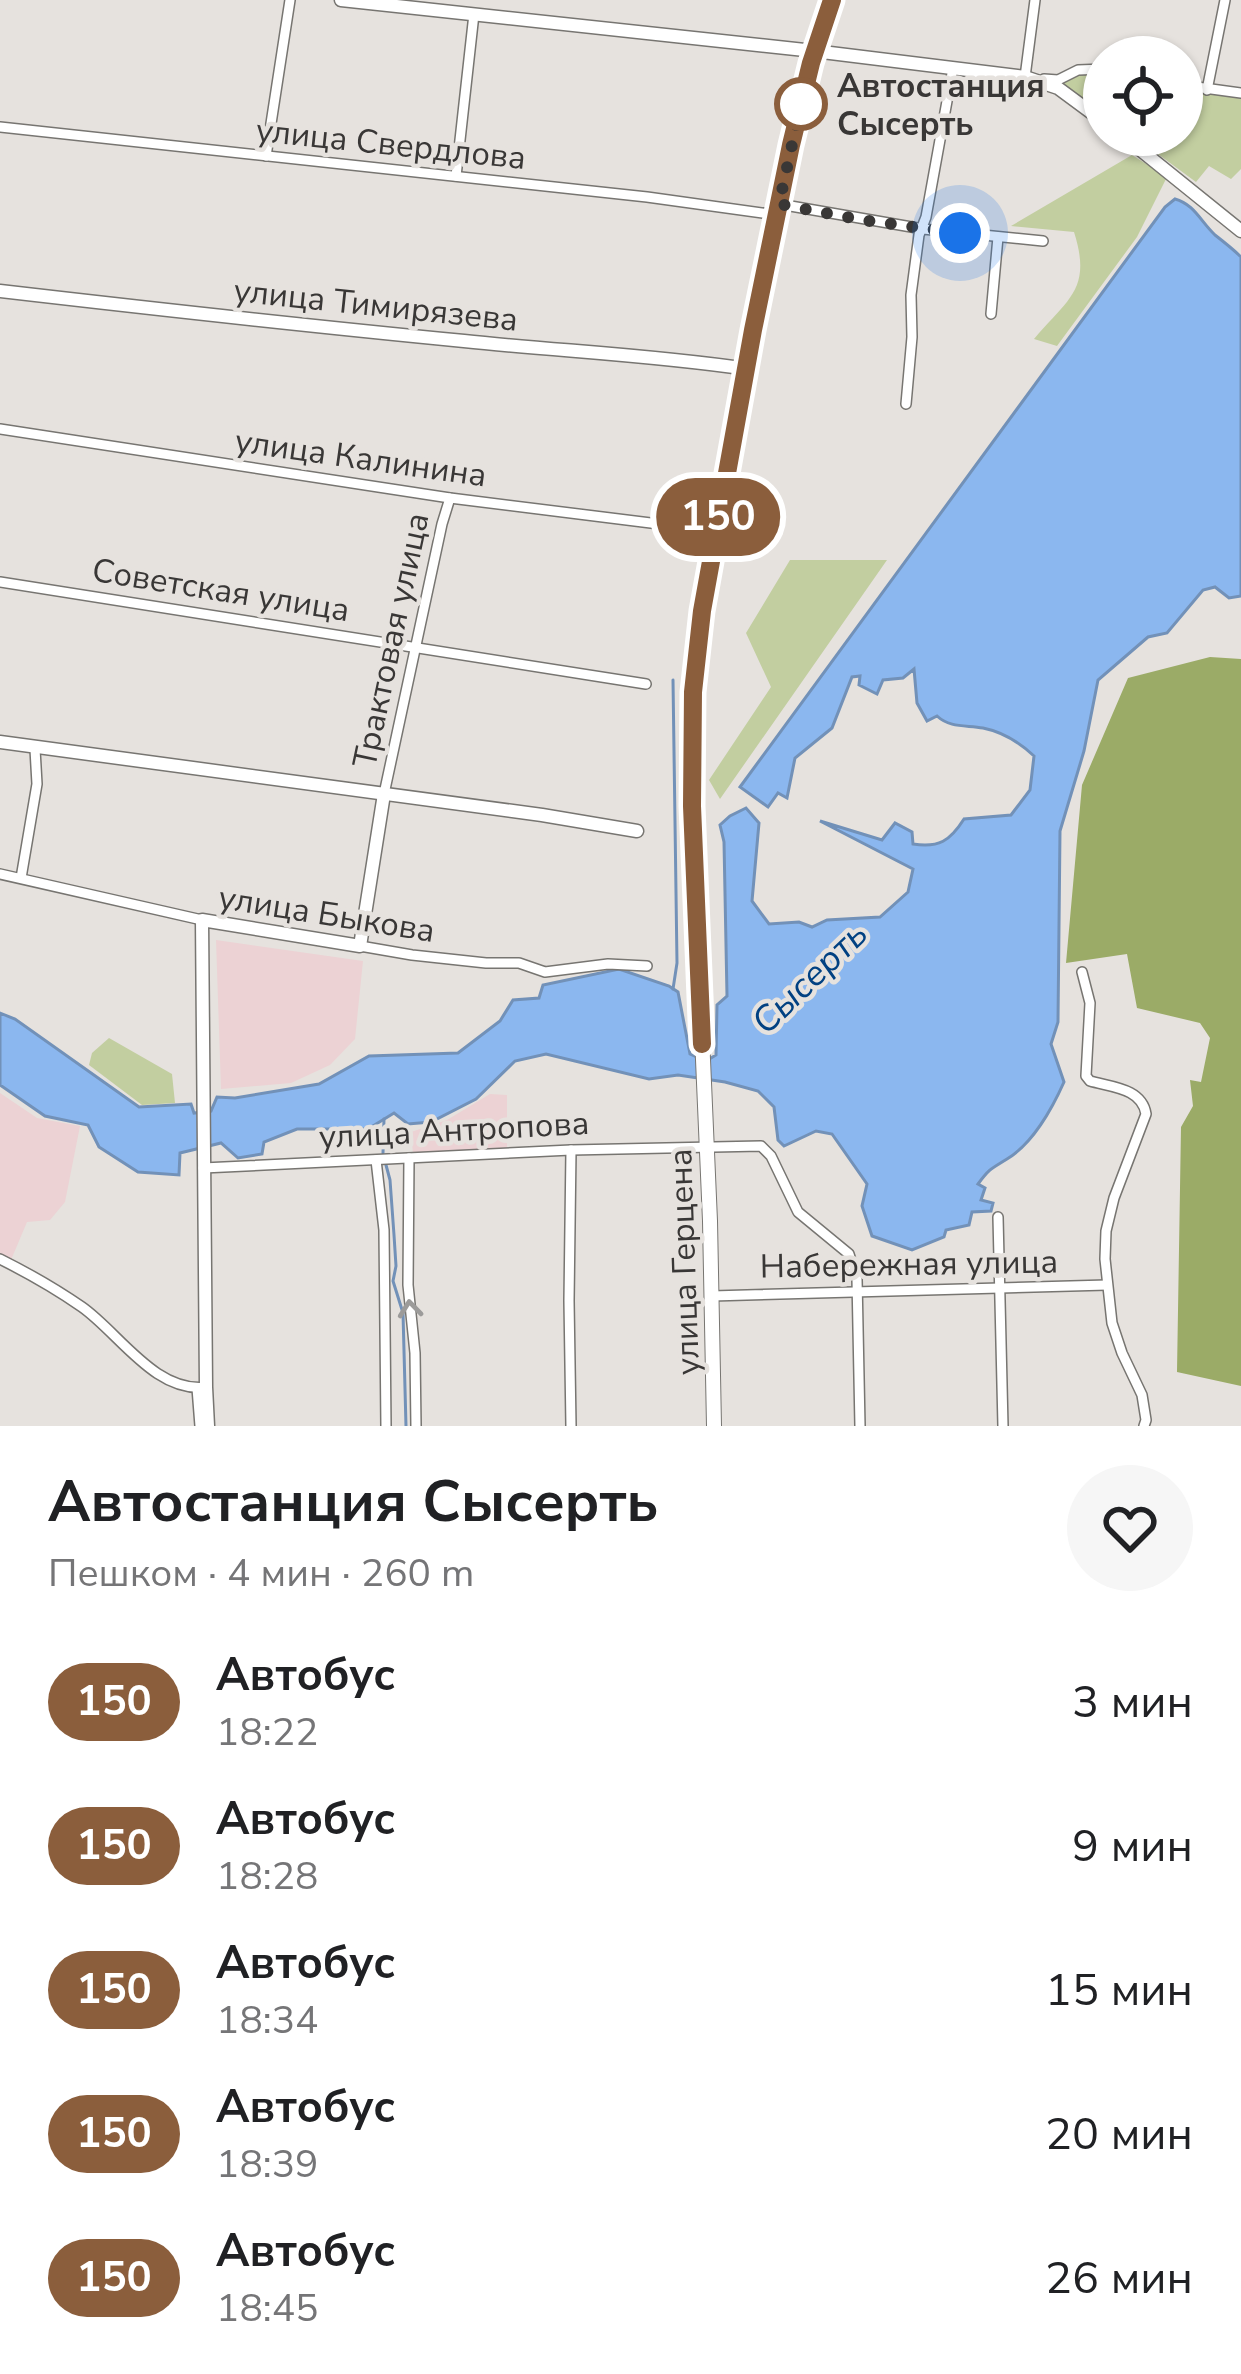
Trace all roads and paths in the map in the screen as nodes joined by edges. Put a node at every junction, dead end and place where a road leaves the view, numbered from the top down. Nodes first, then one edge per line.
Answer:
1 (290, 0) edge
2 (341, 0) edge
3 (832, 0) edge
4 (1036, 0) edge
5 (1225, 0) edge
6 (474, 14) junction
7 (814, 51) junction
8 (953, 68) junction
9 (1083, 70) edge
10 (1029, 78) junction
11 (1203, 89) edge
12 (1207, 90) junction
13 (1241, 93) edge
14 (1083, 106) edge
15 (0, 128) edge
16 (266, 156) junction
17 (1148, 156) edge
18 (456, 176) junction
19 (778, 210) junction
20 (923, 229) junction
21 (1241, 231) edge
22 (998, 237) junction
23 (1042, 241) dead end
24 (0, 291) edge
25 (991, 314) dead end
26 (747, 369) junction
27 (906, 404) dead end
28 (0, 429) edge
29 (450, 498) junction
30 (715, 531) junction
31 (0, 582) edge
32 (415, 648) junction
33 (646, 684) dead end
34 (0, 742) edge
35 (34, 749) junction
36 (384, 794) junction
37 (637, 831) dead end
38 (0, 874) edge
39 (21, 878) junction
40 (202, 920) junction
41 (360, 946) junction
42 (647, 966) dead end
43 (1082, 972) dead end
44 (707, 1148) junction
45 (571, 1150) junction
46 (409, 1158) junction
47 (376, 1160) junction
48 (203, 1168) junction
49 (998, 1216) dead end
50 (0, 1259) edge
51 (1107, 1285) junction
52 (1000, 1288) junction
53 (858, 1290) junction
54 (712, 1296) junction
55 (201, 1388) junction
56 (204, 1426) edge
57 (386, 1426) edge
58 (416, 1426) edge
59 (571, 1426) edge
60 (714, 1426) edge
61 (860, 1426) edge
62 (1003, 1426) edge
63 (1144, 1426) edge

1 - 16 street
2 - 6 street
3 - 7 main road
4 - 10 street
5 - 12 street
6 - 7 street
6 - 18 street
7 - 8 street
7 - 19 main road
8 - 10 street
8 - 20 street
9 - 10 street
10 - 14 street
11 - 12 street
12 - 13 street
15 - 16 street, улица Свердлова
16 - 18 street, улица Свердлова
17 - 21 street
18 - 19 street, улица Свердлова
19 - 20 street, улица Свердлова
19 - 26 main road
20 - 22 street, улица Свердлова
20 - 27 street
22 - 23 street, улица Свердлова
22 - 25 street
24 - 26 street, улица Тимирязева
26 - 30 main road
28 - 29 street, улица Калинина
29 - 30 street, улица Калинина
29 - 32 street, Трактовая улица
30 - 44 main road, улица Герцена
31 - 32 street, Советская улица
32 - 33 street, Советская улица
32 - 36 street, Трактовая улица
34 - 35 street
35 - 36 street
35 - 39 street
36 - 37 street
36 - 41 street
38 - 39 street, улица Быкова
39 - 40 street, улица Быкова
40 - 41 street, улица Быкова
40 - 48 street
41 - 42 street, улица Быкова
43 - 51 street
44 - 45 street, улица Антропова
44 - 53 street, улица Антропова
44 - 54 main road, улица Герцена
45 - 46 street, улица Антропова
45 - 59 street
46 - 47 street, улица Антропова
58 -> 46 street
47 - 48 street, улица Антропова
47 - 57 street
48 - 55 street
49 - 52 street
50 - 55 street
51 - 52 street, Набережная улица
51 - 63 street
52 - 53 street, Набережная улица
52 - 62 street
53 - 54 street, Набережная улица
53 - 61 street
54 - 60 main road, улица Герцена
55 - 56 street

